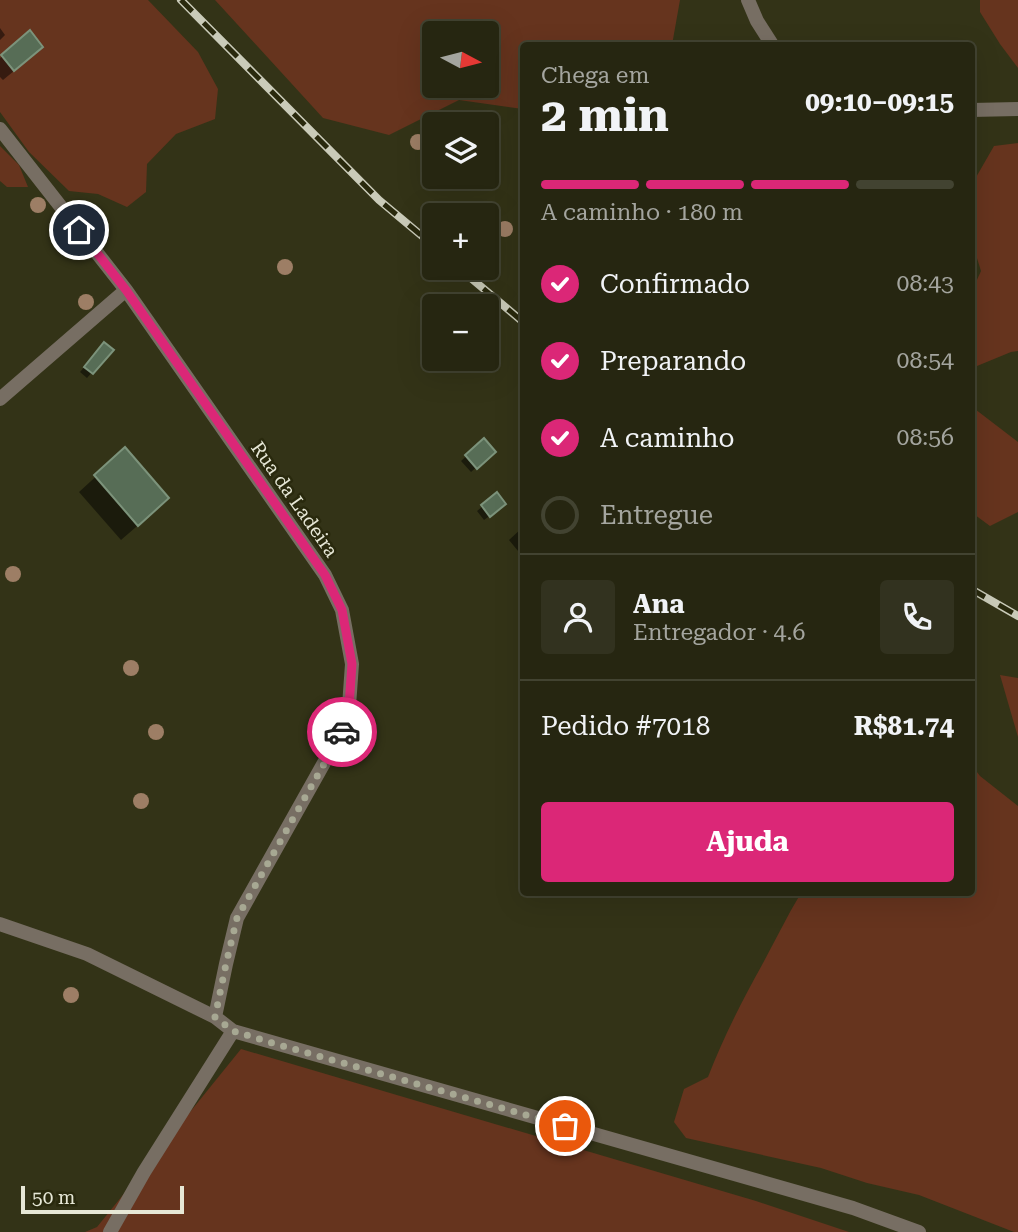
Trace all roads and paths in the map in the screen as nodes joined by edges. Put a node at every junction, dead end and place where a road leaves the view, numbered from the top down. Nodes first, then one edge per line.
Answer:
1 (748, 0) edge
2 (770, 42) edge
3 (1018, 109) edge
4 (975, 110) edge
5 (0, 129) edge
6 (126, 290) junction
7 (0, 399) edge
8 (0, 924) edge
9 (215, 1017) junction
10 (233, 1031) junction
11 (110, 1232) edge
12 (919, 1232) edge

1 - 2 street
3 - 4 street
5 - 6 street, Rua da Ladeira
6 - 7 street
6 - 9 street, Rua da Ladeira
8 - 9 street
9 - 10 street
10 - 11 street
10 - 12 street

